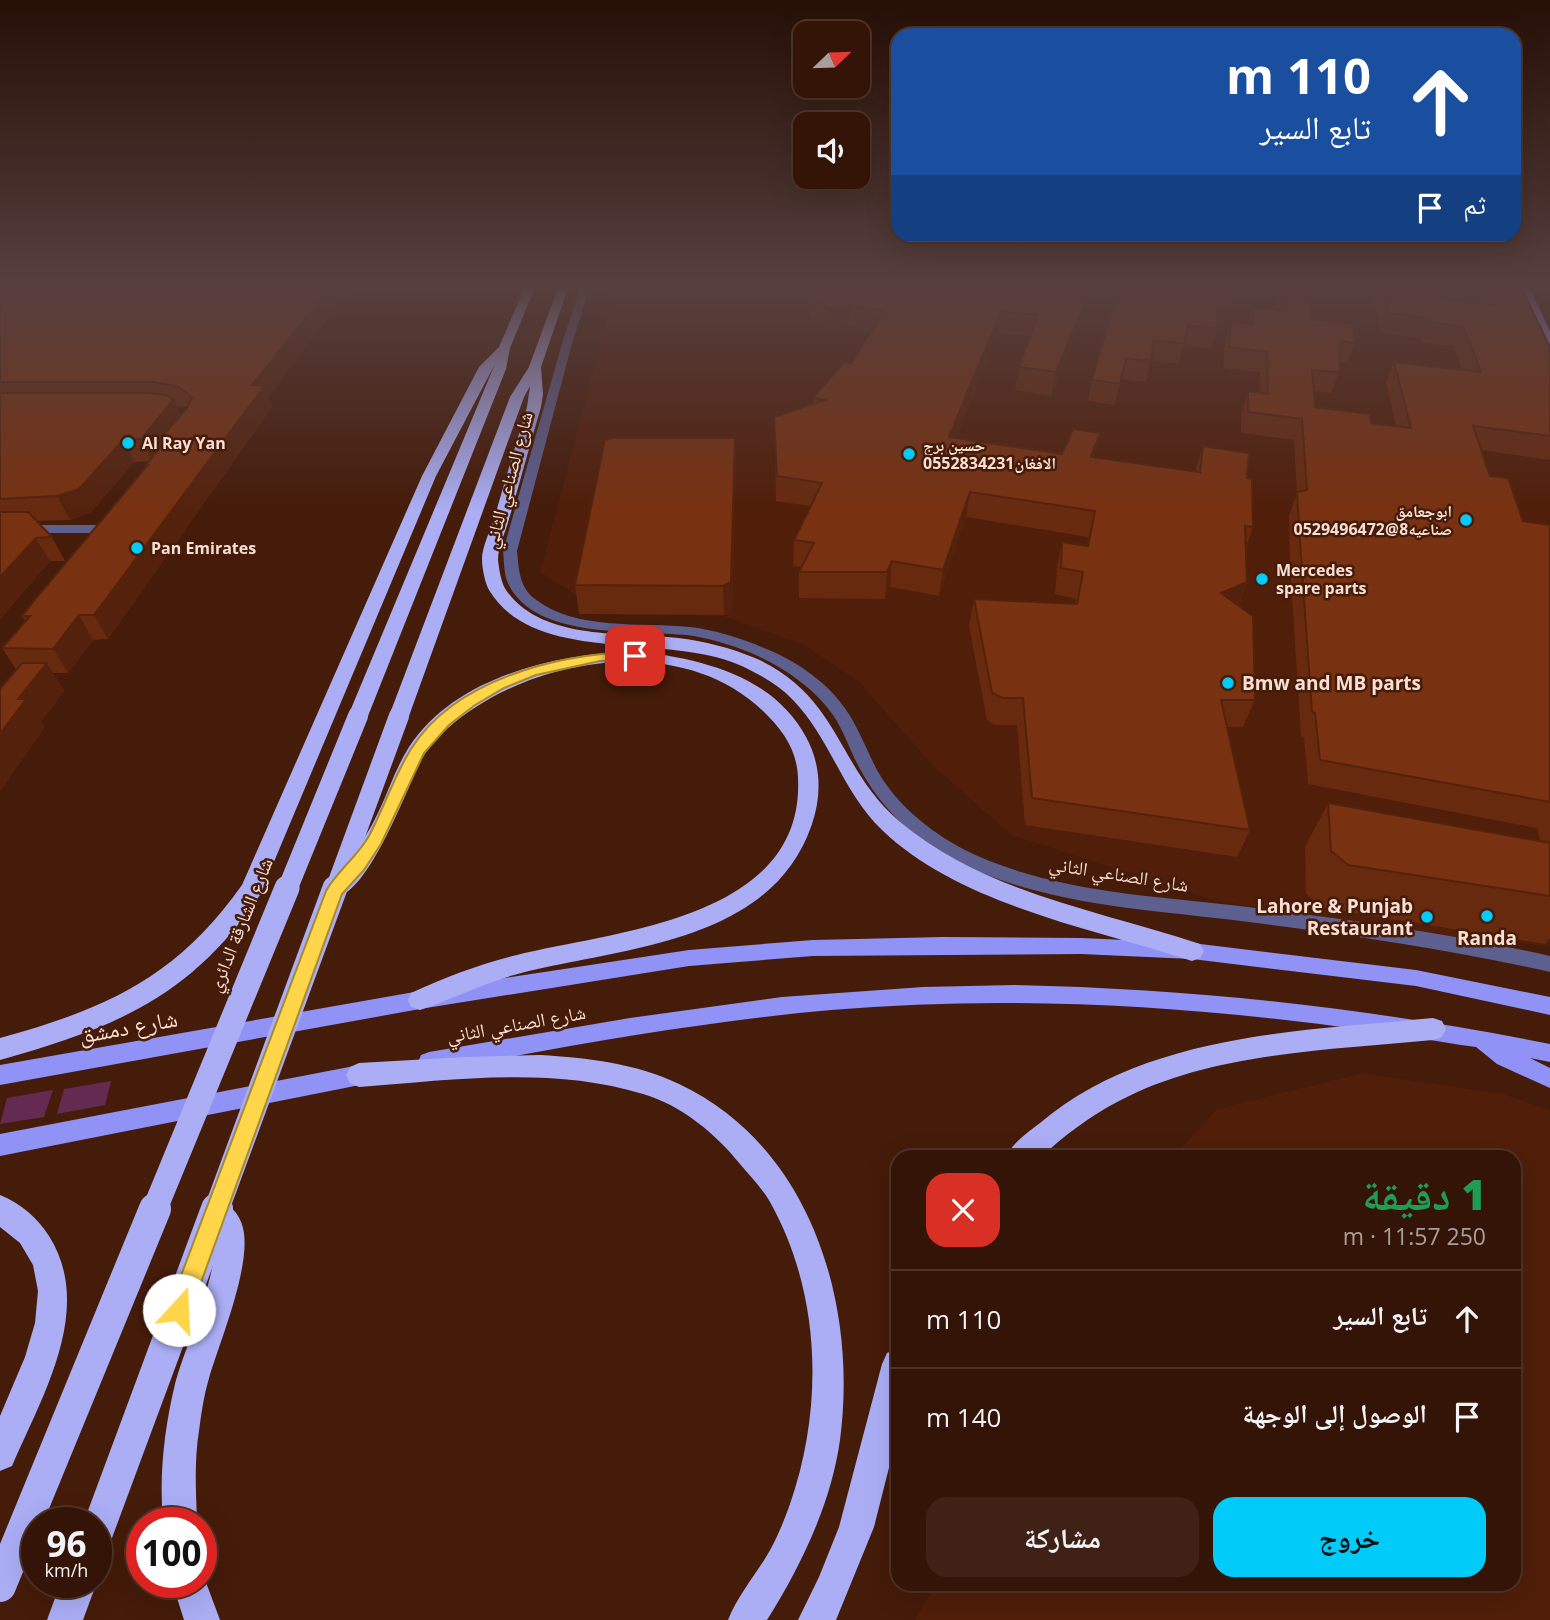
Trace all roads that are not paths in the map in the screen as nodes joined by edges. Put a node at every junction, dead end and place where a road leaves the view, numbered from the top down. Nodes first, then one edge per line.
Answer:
1 (491, 361) edge
2 (502, 361) edge
3 (537, 361) edge
4 (562, 361) edge
5 (535, 367) junction
6 (0, 529) edge
7 (103, 529) edge
8 (335, 891) junction
9 (1192, 951) junction
10 (1550, 964) edge
11 (420, 1000) junction
12 (1550, 1006) edge
13 (265, 1029) joint
14 (1433, 1029) junction
15 (1478, 1038) junction
16 (0, 1049) edge
17 (1550, 1053) edge
18 (0, 1075) edge
19 (359, 1075) junction
20 (1550, 1078) edge
21 (0, 1145) edge
22 (1029, 1150) edge
23 (0, 1209) edge
24 (216, 1211) junction
25 (891, 1392) edge
26 (0, 1454) edge
27 (106, 1507) edge
28 (179, 1507) edge
29 (0, 1586) edge
30 (73, 1598) edge
31 (195, 1598) edge
32 (65, 1620) edge
33 (202, 1620) edge
34 (746, 1620) edge
35 (816, 1620) edge

1 - 16 highway
2 - 29 highway, شارع الشارقة الدائري, bridge
3 - 5 highway
4 - 10 street, شارع الصناعي الثاني
5 - 8 highway, bridge
5 - 9 highway
6 - 7 street
8 - 11 highway
8 - 24 highway, bridge
9 - 11 main road, شارع الصناعي الثاني
9 - 12 main road, شارع الصناعي الثاني
11 - 13 main road, شارع الصناعي الثاني
13 - 18 main road, شارع دمشق
14 - 15 main road, شارع الصناعي الثاني
14 - 19 main road, شارع الصناعي الثاني
14 - 22 highway
15 - 17 main road, شارع الصناعي الثاني
15 - 20 main road
19 - 21 main road, شارع الصناعي الثاني
19 - 34 highway
23 - 26 highway
24 - 27 highway, bridge
24 - 28 highway
25 - 35 highway
30 - 32 highway
31 - 33 highway

